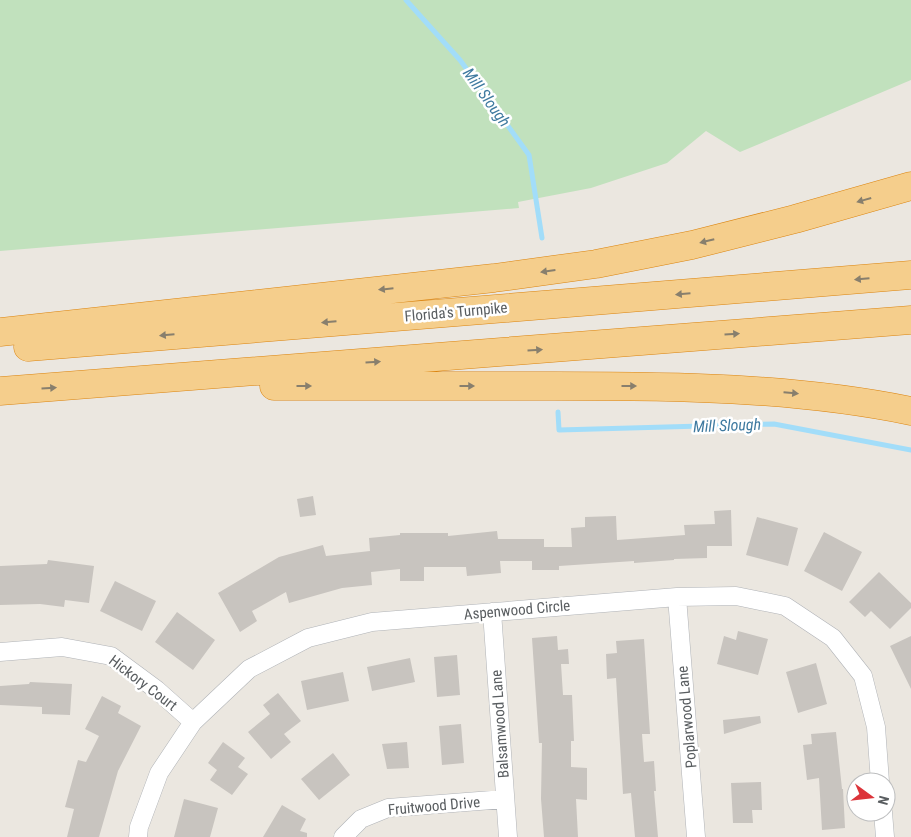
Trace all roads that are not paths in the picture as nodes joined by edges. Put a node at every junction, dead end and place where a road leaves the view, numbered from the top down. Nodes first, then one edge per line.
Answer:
1 (911, 186) edge
2 (911, 276) edge
3 (911, 320) edge
4 (0, 332) edge
5 (0, 349) edge
6 (133, 381) junction
7 (0, 391) edge
8 (911, 411) edge
9 (677, 596) junction
10 (492, 612) junction
11 (0, 652) edge
12 (193, 722) junction
13 (879, 772) edge
14 (505, 799) junction
15 (883, 822) edge
16 (138, 837) edge
17 (343, 837) edge
18 (508, 837) edge
19 (696, 837) edge
20 (884, 837) edge

1 -> 4 highway
2 -> 5 highway, Florida's Turnpike
6 -> 3 highway
7 -> 6 highway
6 -> 8 highway
9 - 10 street, Aspenwood Circle
9 - 13 street, Aspenwood Circle
9 - 19 street, Poplarwood Lane
10 - 12 street, Aspenwood Circle
10 - 14 street, Balsamwood Lane
11 - 12 street, Hickory Court
12 - 16 street, Aspenwood Circle
14 - 17 street, Fruitwood Drive
14 - 18 street, Balsamwood Lane
15 - 20 street

